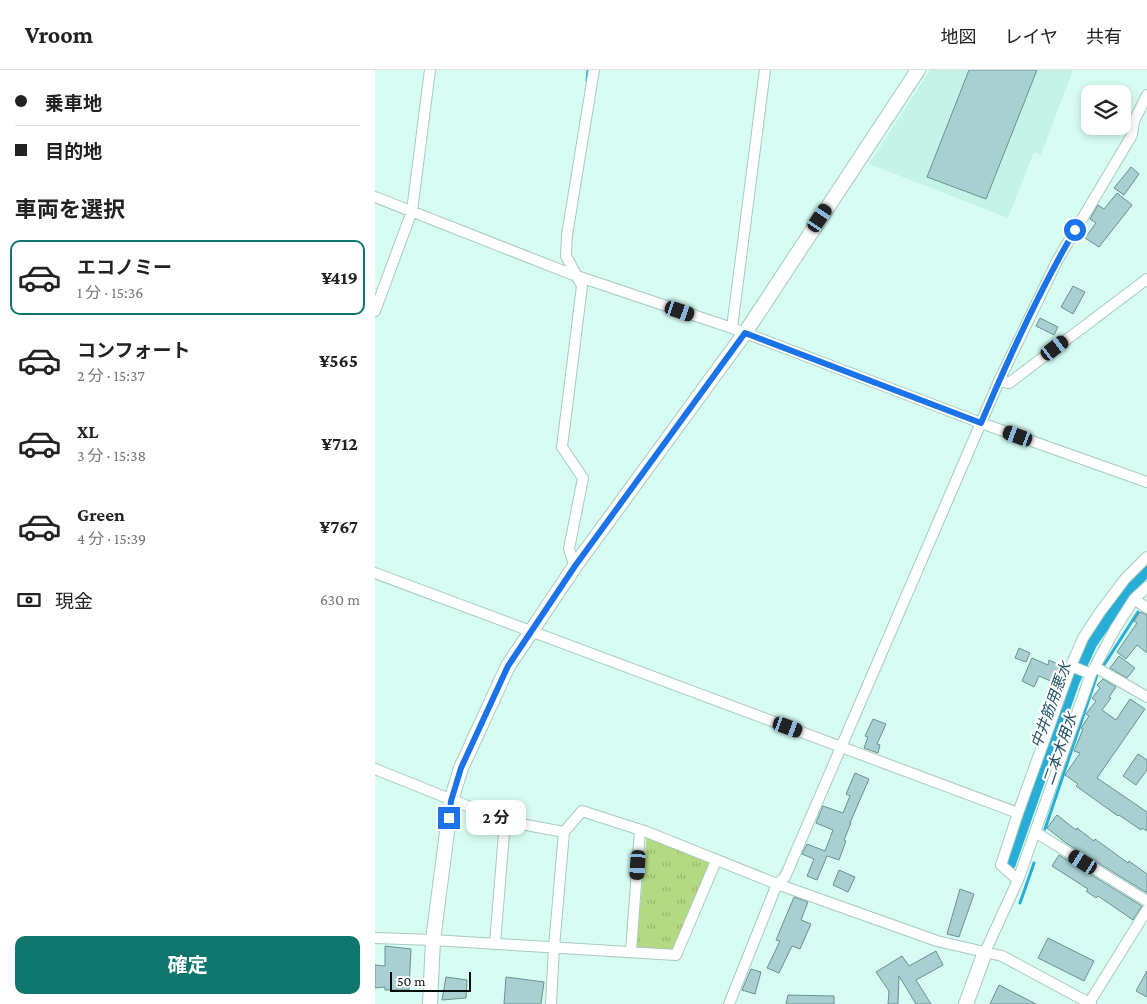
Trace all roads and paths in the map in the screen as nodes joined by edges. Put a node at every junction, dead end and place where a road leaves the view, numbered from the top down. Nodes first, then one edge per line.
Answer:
1 (430, 70) edge
2 (594, 70) edge
3 (765, 70) edge
4 (918, 70) edge
5 (1147, 95) edge
6 (375, 197) edge
7 (412, 211) junction
8 (576, 276) junction
9 (1147, 279) edge
10 (375, 311) edge
11 (739, 331) junction
12 (999, 381) junction
13 (981, 423) junction
14 (1147, 482) edge
15 (1147, 557) edge
16 (575, 566) junction
17 (375, 573) edge
18 (1147, 587) edge
19 (1135, 599) junction
20 (1147, 608) edge
21 (531, 631) junction
22 (1071, 666) junction
23 (1093, 671) junction
24 (1147, 697) edge
25 (841, 747) junction
26 (375, 769) edge
27 (451, 801) junction
28 (1018, 813) junction
29 (505, 821) junction
30 (640, 830) junction
31 (564, 832) junction
32 (1035, 832) junction
33 (716, 861) junction
34 (1018, 880) junction
35 (777, 884) junction
36 (1147, 901) edge
37 (1147, 910) edge
38 (375, 938) edge
39 (433, 940) junction
40 (495, 944) junction
41 (554, 947) junction
42 (631, 951) junction
43 (985, 952) junction
44 (1090, 1003) edge
45 (430, 1004) edge
46 (551, 1004) edge
47 (729, 1004) edge
48 (966, 1004) edge

1 - 7 street
2 - 8 street
3 - 11 street
4 - 11 street
5 - 12 street
6 - 7 street
7 - 8 street
7 - 10 street
8 - 11 street
8 - 16 street
9 - 12 street
11 - 13 street
11 - 16 street
12 - 13 street
13 - 14 street
13 - 25 street
15 - 22 street
16 - 21 street
17 - 21 street
18 - 19 street
19 - 20 street
19 - 23 street
21 - 25 street
21 - 27 street
22 - 23 street
22 - 28 street
23 - 24 street
23 - 32 street
25 - 28 street
25 - 35 street
26 - 27 street
27 - 29 street
27 - 39 street
28 - 34 street
29 - 31 street
29 - 40 street
30 - 31 street
30 - 33 street
30 - 42 street
31 - 41 street
32 - 34 street
32 - 36 street
33 - 35 street
33 - 42 street
34 - 43 street
35 - 43 street
35 - 47 street
37 - 44 street
38 - 39 street
39 - 40 street
39 - 45 street
40 - 41 street
41 - 42 street
41 - 46 street
43 - 44 street
43 - 48 street

